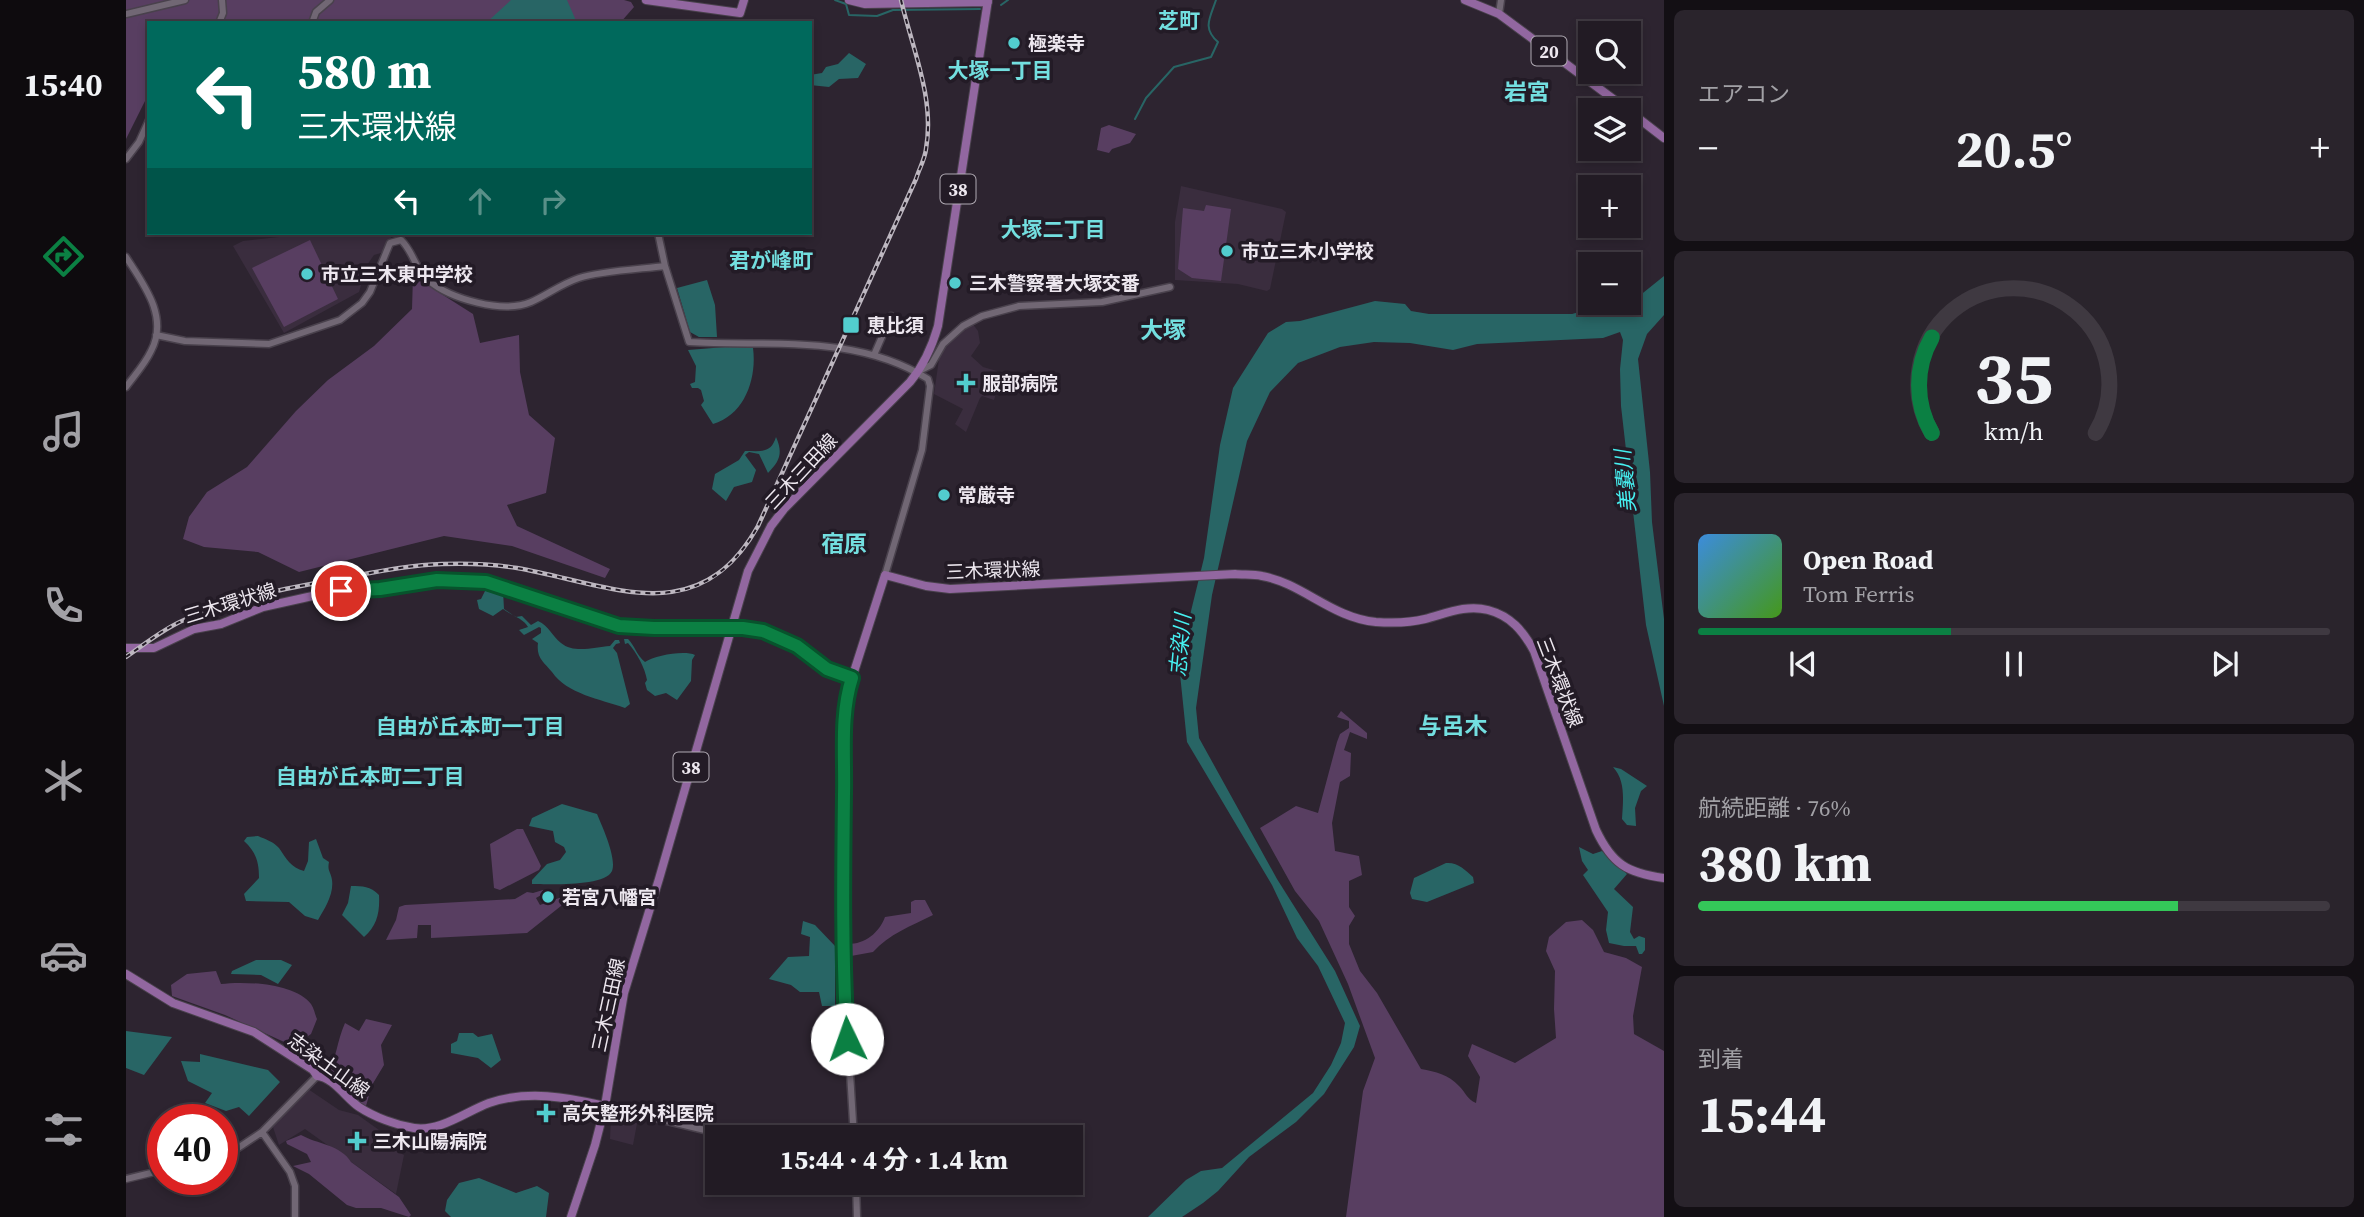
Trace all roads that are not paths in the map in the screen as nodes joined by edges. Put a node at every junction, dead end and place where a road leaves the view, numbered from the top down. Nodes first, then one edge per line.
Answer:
1 (186, 0) edge
2 (222, 0) edge
3 (330, 0) edge
4 (646, 0) edge
5 (744, 0) edge
6 (849, 0) edge
7 (1465, 0) edge
8 (1501, 0) edge
9 (988, 1) edge
10 (740, 13) junction
11 (126, 14) edge
12 (1499, 14) junction
13 (220, 21) edge
14 (313, 21) edge
15 (737, 21) edge
16 (1612, 98) edge
17 (1641, 120) edge
18 (147, 124) edge
19 (1664, 138) edge
20 (126, 159) edge
21 (658, 235) edge
22 (126, 257) edge
23 (665, 266) junction
24 (1170, 287) dead end
25 (891, 316) dead end
26 (156, 335) junction
27 (874, 355) junction
28 (918, 372) junction
29 (126, 387) edge
30 (885, 575) junction
31 (730, 628) junction
32 (126, 648) edge
33 (852, 678) junction
34 (1664, 878) edge
35 (126, 974) edge
36 (317, 1076) junction
37 (605, 1106) junction
38 (853, 1125) edge
39 (705, 1130) edge
40 (262, 1132) junction
41 (238, 1148) edge
42 (147, 1174) edge
43 (126, 1179) edge
44 (856, 1195) edge
45 (295, 1217) edge
46 (570, 1217) edge
47 (857, 1217) edge

1 - 11 street
2 - 13 street
3 - 14 street
4 - 10 main road
5 - 10 main road
6 - 9 main road
7 - 12 main road, 20
8 - 12 street
9 - 28 main road, 三木三田線 / 38
10 - 15 street
12 - 16 main road, 20
17 - 19 main road, 20
18 - 20 street
21 - 23 street
22 - 26 street
23 - 26 street
23 - 27 street
24 - 28 street
25 - 27 street
26 - 29 street
27 - 28 street
28 - 30 street
28 - 31 main road, 三木三田線 / 38
30 - 33 main road
30 - 34 main road, 三木環状線
31 - 32 main road, 三木環状線
31 - 33 main road, 三木環状線
31 - 37 main road, 三木三田線 / 38
33 - 38 street
35 - 36 main road, 志染土山線
36 - 37 main road, 志染土山線
36 - 40 street
37 - 39 street
37 - 46 main road, 三木三田線 / 38
40 - 41 street
40 - 45 street
42 - 43 street
44 - 47 street

